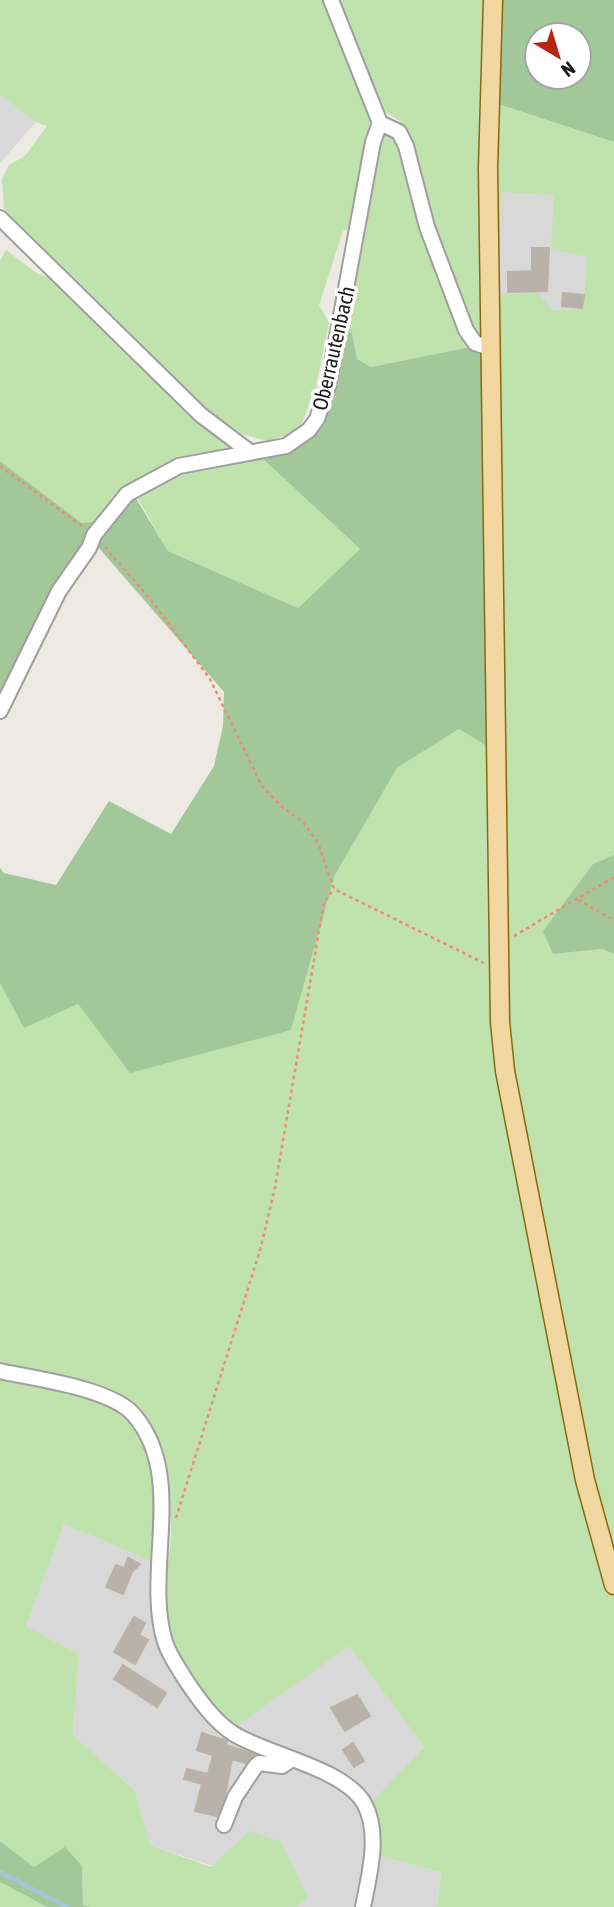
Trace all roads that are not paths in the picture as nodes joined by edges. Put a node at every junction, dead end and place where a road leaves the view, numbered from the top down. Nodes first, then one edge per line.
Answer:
1 (331, 0) edge
2 (493, 0) edge
3 (380, 122) junction
4 (0, 218) edge
5 (490, 348) junction
6 (250, 452) junction
7 (0, 711) edge
8 (0, 1371) edge
9 (614, 1585) edge
10 (290, 1760) junction
11 (225, 1825) dead end
12 (363, 1907) edge

1 - 3 street
2 - 5 main road
3 - 5 street
3 - 6 street, Oberrautenbach
4 - 6 street
5 - 9 main road
6 - 7 street, Oberrautenbach
8 - 10 street
10 - 11 street
10 - 12 street

